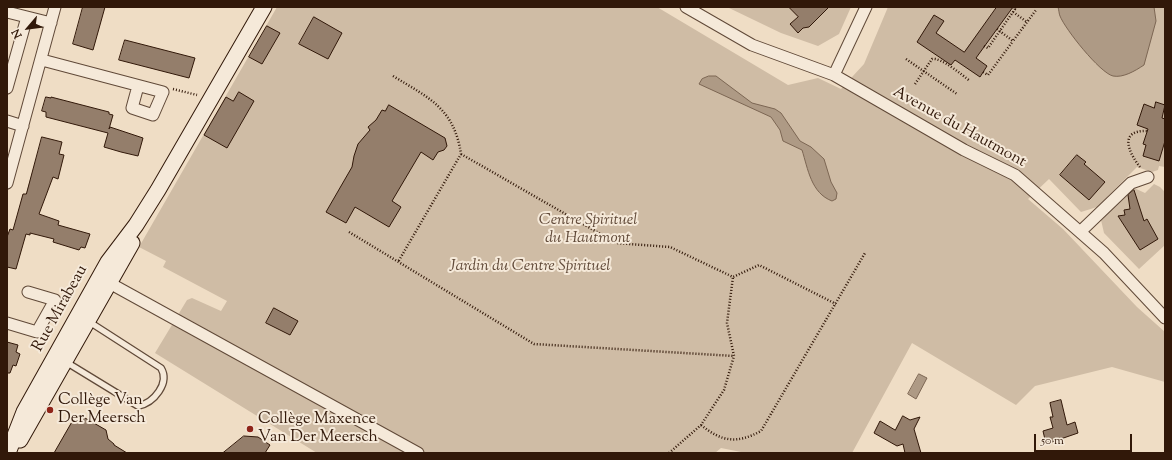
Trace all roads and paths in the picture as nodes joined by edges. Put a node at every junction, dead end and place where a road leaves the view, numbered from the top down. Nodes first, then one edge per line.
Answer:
1 (55, 7) edge
2 (264, 7) edge
3 (686, 7) edge
4 (866, 7) edge
5 (1013, 7) edge
6 (1036, 10) dead end
7 (7, 12) edge
8 (1013, 12) junction
9 (27, 17) junction
10 (1027, 22) junction
11 (51, 23) junction
12 (998, 30) junction
13 (988, 41) dead end
14 (1013, 41) junction
15 (991, 43) junction
16 (984, 46) dead end
17 (906, 59) dead end
18 (42, 60) junction
19 (923, 71) junction
20 (983, 72) dead end
21 (834, 75) junction
22 (393, 76) dead end
23 (970, 81) dead end
24 (915, 84) dead end
25 (138, 86) junction
26 (7, 88) edge
27 (163, 92) junction
28 (957, 94) dead end
29 (199, 96) dead end
30 (7, 121) edge
31 (23, 126) junction
32 (1147, 131) dead end
33 (461, 154) junction
34 (1140, 167) dead end
35 (1148, 177) dead end
36 (7, 183) edge
37 (1081, 231) junction
38 (349, 232) dead end
39 (865, 253) dead end
40 (398, 262) junction
41 (732, 277) junction
42 (105, 280) junction
43 (28, 292) dead end
44 (836, 304) junction
45 (84, 318) junction
46 (1165, 318) edge
47 (7, 323) edge
48 (734, 356) junction
49 (61, 358) junction
50 (701, 425) junction
51 (8, 453) edge
52 (11, 453) edge
53 (418, 453) edge
54 (669, 453) edge

1 - 11 street
2 - 42 main road, Rue Mirabeau
3 - 21 street, Avenue du Hautmont
4 - 21 street
5 - 8 path
6 - 10 path
7 - 9 street
8 - 10 path
8 - 12 path
9 - 11 street
9 - 26 street
10 - 14 path
11 - 18 street
12 - 14 path
12 - 15 path
13 - 15 path
14 - 20 path
15 - 16 path
17 - 19 path
18 - 25 street
18 - 31 street
19 - 23 path
19 - 24 path
19 - 28 path
21 - 37 street, Avenue du Hautmont
22 - 33 path
25 - 27 street
25 - 27 street
27 - 29 path
30 - 31 street
31 - 36 street
32 - 34 path
33 - 40 path
33 - 41 path
35 - 37 street
37 - 46 street, Avenue du Hautmont
38 - 40 path
39 - 44 path
40 - 48 path
41 - 44 path
41 - 48 path
42 - 45 main road, Rue Mirabeau
42 - 53 street
43 - 47 street
44 - 50 path
45 - 49 main road, Rue Mirabeau
45 - 49 lane
48 - 50 path
49 - 51 main road, Rue Mirabeau
49 - 52 main road, Rue Mirabeau
50 - 54 path

